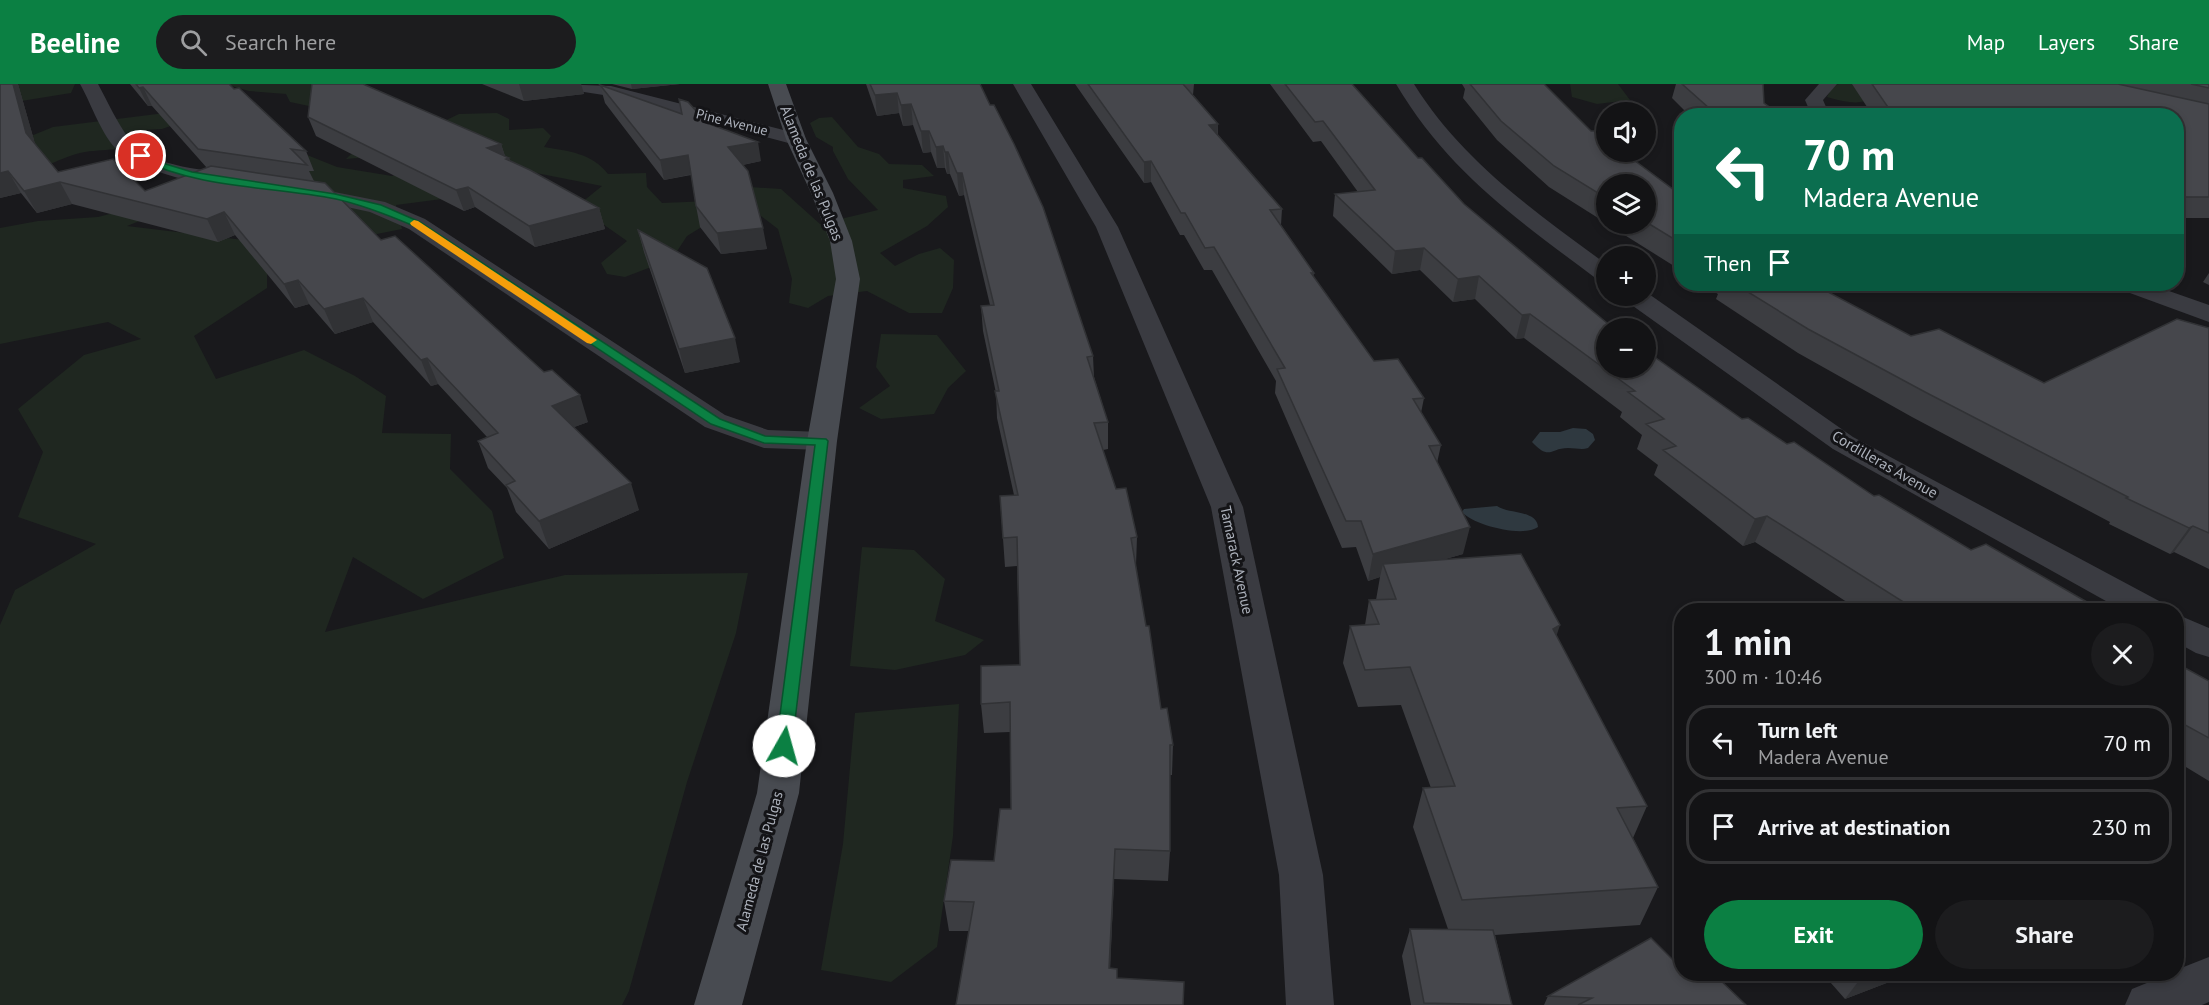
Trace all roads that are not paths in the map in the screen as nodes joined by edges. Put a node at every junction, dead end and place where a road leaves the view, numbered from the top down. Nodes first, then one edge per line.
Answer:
1 (89, 84) edge
2 (564, 84) edge
3 (777, 84) edge
4 (1022, 84) edge
5 (1405, 84) edge
6 (1828, 84) edge
7 (1818, 108) edge
8 (796, 139) junction
9 (1596, 267) edge
10 (2147, 291) edge
11 (1649, 306) edge
12 (2209, 314) edge
13 (822, 441) junction
14 (2135, 603) edge
15 (2184, 630) edge
16 (2209, 644) edge
17 (2209, 979) edge
18 (718, 1005) edge
19 (1310, 1005) edge
20 (2149, 1005) edge

1 - 13 street
2 - 8 street, Pine Avenue
3 - 8 main road, Alameda de las Pulgas
4 - 19 street, Tamarack Avenue
5 - 9 street
6 - 7 street
8 - 13 main road, Alameda de las Pulgas
10 - 12 street
11 - 14 street, Cordilleras Avenue
13 - 18 main road, Alameda de las Pulgas
15 - 16 street
17 - 20 street

